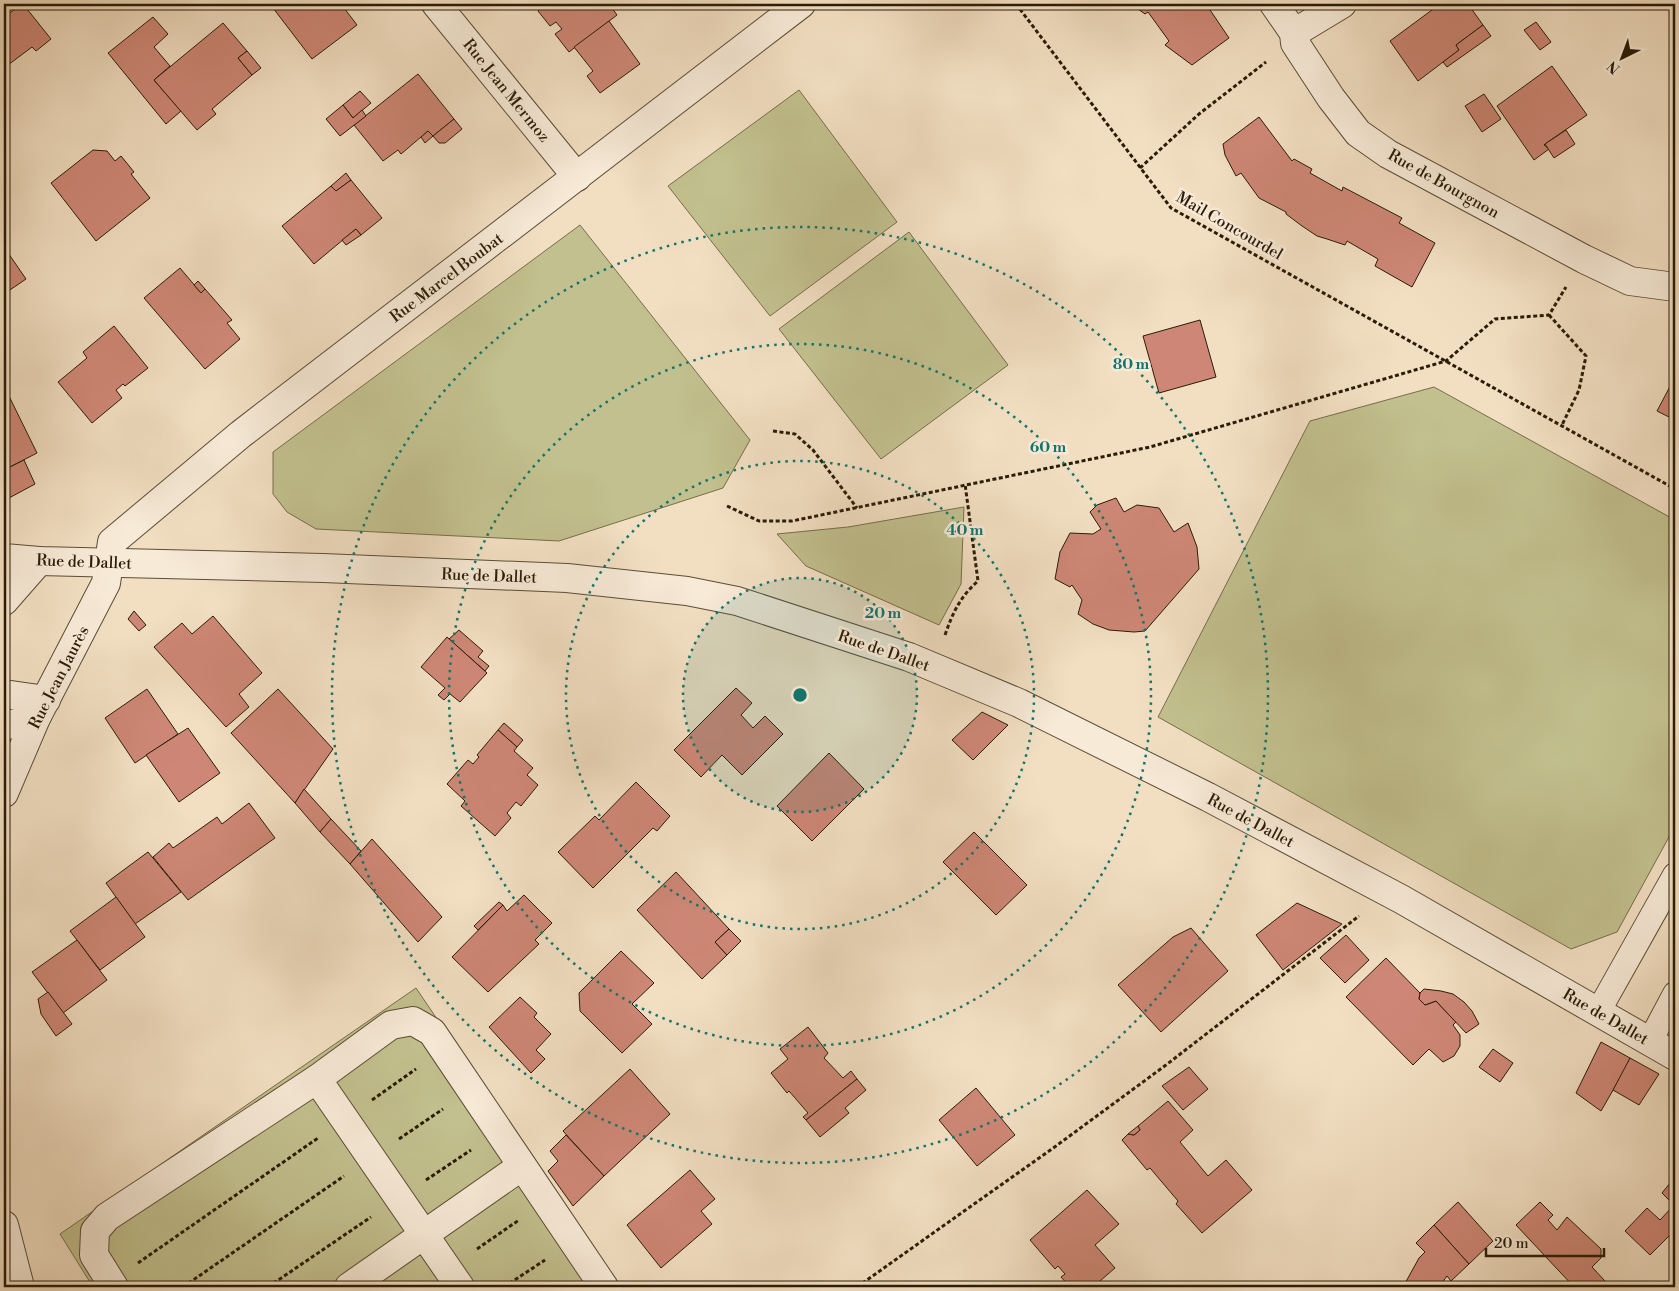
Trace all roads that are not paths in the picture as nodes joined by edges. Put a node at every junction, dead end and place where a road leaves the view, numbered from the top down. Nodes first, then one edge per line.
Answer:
1 (436, 4) edge
2 (801, 4) edge
3 (1274, 4) edge
4 (1342, 4) edge
5 (1294, 38) junction
6 (577, 176) junction
7 (1675, 287) edge
8 (4, 558) edge
9 (39, 561) junction
10 (110, 562) junction
11 (4, 601) edge
12 (4, 694) edge
13 (41, 709) junction
14 (4, 726) edge
15 (4, 792) edge
16 (1675, 875) edge
17 (1675, 994) edge
18 (1598, 1012) junction
19 (1650, 1041) junction
20 (1675, 1056) edge
21 (317, 1079) junction
22 (522, 1166) junction
23 (4, 1225) edge
24 (424, 1235) junction
25 (454, 1278) edge
26 (113, 1285) edge
27 (20, 1287) edge
28 (349, 1287) edge
29 (604, 1287) edge

1 - 6 street, Rue Jean Mermoz
2 - 6 street, Rue Marcel Boubat
3 - 5 street, Rue de Bourgnon
4 - 5 street
5 - 7 street, Rue de Bourgnon
6 - 10 street, Rue Marcel Boubat
8 - 9 street, Rue de Dallet
9 - 10 street, Rue de Dallet
9 - 11 street
10 - 13 street, Rue Jean Jaurès
10 - 18 street, Rue de Dallet
12 - 13 street
13 - 14 street
13 - 15 street, Rue Jean Jaurès
16 - 18 lane
17 - 19 lane
18 - 19 street, Rue de Dallet
19 - 20 street, Rue de Dallet
21 - 22 street
21 - 24 street
21 - 26 street
22 - 24 street
22 - 29 street
23 - 27 street
24 - 25 street
24 - 28 street

